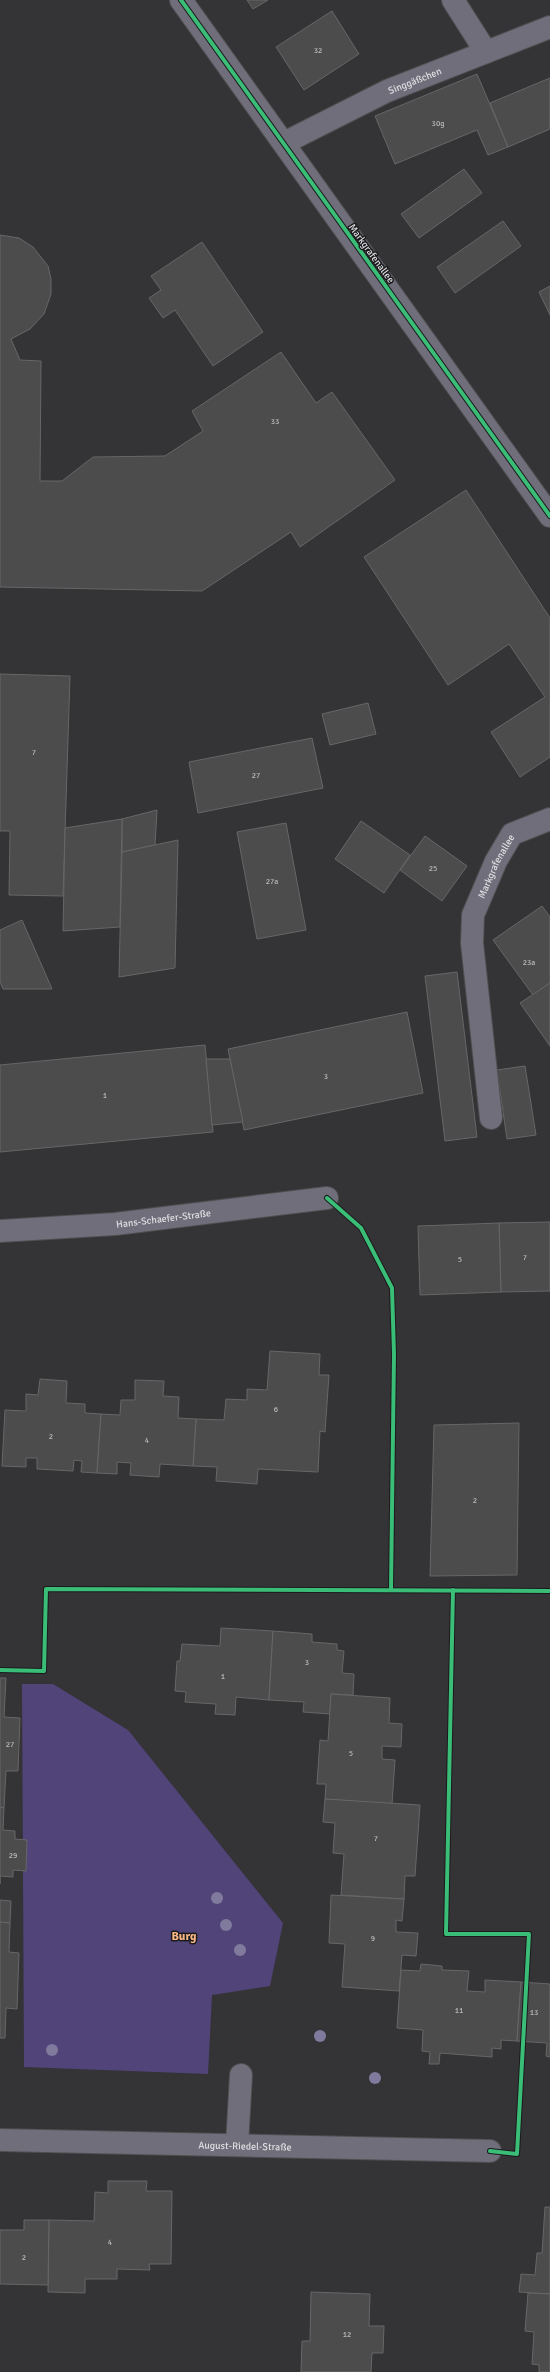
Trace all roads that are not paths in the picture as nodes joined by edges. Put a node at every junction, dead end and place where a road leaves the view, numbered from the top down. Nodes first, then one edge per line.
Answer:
1 (181, 0) edge
2 (454, 0) edge
3 (550, 27) edge
4 (486, 52) junction
5 (284, 142) junction
6 (550, 516) edge
7 (550, 819) edge
8 (491, 1118) dead end
9 (327, 1198) dead end
10 (0, 1231) edge
11 (241, 2075) dead end
12 (0, 2140) edge
13 (238, 2145) junction
14 (490, 2151) dead end

1 - 5 street, Markgrafenallee
2 - 4 street
3 - 4 street, Singgäßchen
4 - 5 street, Singgäßchen
5 - 6 street, Markgrafenallee
7 - 8 street, Markgrafenallee
9 - 10 street, Hans-Schaefer-Straße
11 - 13 street
12 - 13 street, August-Riedel-Straße
13 - 14 street, August-Riedel-Straße

